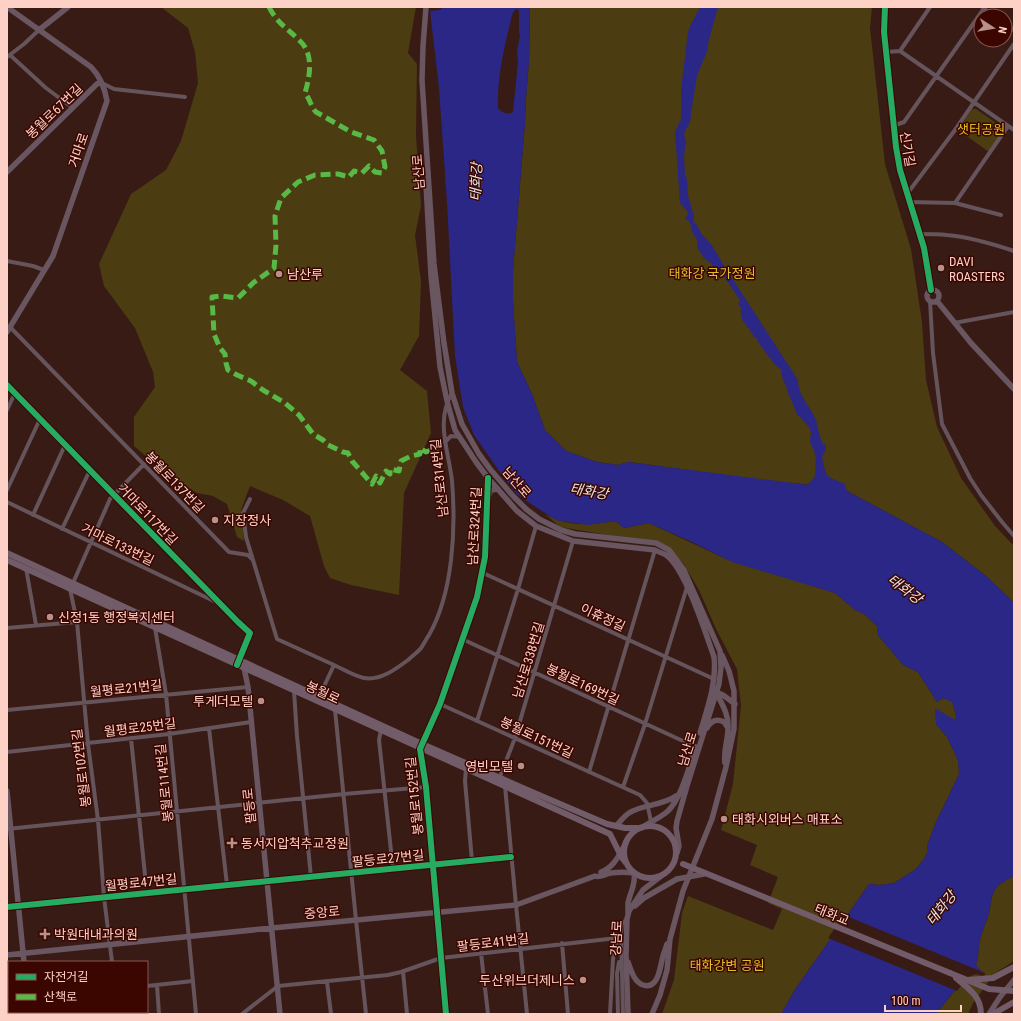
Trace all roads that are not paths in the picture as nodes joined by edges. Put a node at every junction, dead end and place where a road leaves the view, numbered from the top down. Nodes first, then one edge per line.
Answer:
1 (7, 7) edge
2 (68, 7) edge
3 (423, 7) edge
4 (426, 7) edge
5 (885, 7) edge
6 (930, 7) edge
7 (983, 7) edge
8 (39, 30) junction
9 (1014, 44) edge
10 (900, 51) junction
11 (886, 52) junction
12 (8, 56) edge
13 (936, 76) junction
14 (100, 81) junction
15 (185, 97) dead end
16 (974, 103) junction
17 (73, 108) junction
18 (892, 126) junction
19 (1008, 126) junction
20 (1014, 130) edge
21 (7, 172) edge
22 (907, 194) junction
23 (910, 202) junction
24 (955, 203) junction
25 (1001, 215) dead end
26 (919, 234) junction
27 (1014, 251) edge
28 (7, 260) edge
29 (44, 270) junction
30 (931, 290) junction
31 (934, 301) junction
32 (1014, 312) edge
33 (954, 323) junction
34 (10, 326) junction
35 (7, 332) edge
36 (7, 385) edge
37 (1014, 389) edge
38 (15, 393) junction
39 (452, 393) junction
40 (446, 401) junction
41 (7, 410) edge
42 (40, 419) junction
43 (460, 437) junction
44 (445, 442) junction
45 (65, 445) junction
46 (144, 464) junction
47 (90, 470) junction
48 (488, 478) junction
49 (498, 489) junction
50 (7, 490) edge
51 (114, 494) junction
52 (488, 497) junction
53 (250, 499) dead end
54 (7, 502) edge
55 (33, 515) junction
56 (536, 526) junction
57 (62, 529) junction
58 (1014, 536) edge
59 (573, 541) junction
60 (91, 542) junction
61 (655, 550) junction
62 (7, 553) edge
63 (252, 559) junction
64 (7, 560) edge
65 (26, 568) junction
66 (483, 573) junction
67 (71, 586) junction
68 (687, 586) junction
69 (518, 589) junction
70 (88, 594) junction
71 (221, 604) junction
72 (554, 606) junction
73 (76, 622) junction
74 (36, 625) junction
75 (7, 628) edge
76 (155, 628) junction
77 (629, 640) junction
78 (461, 641) junction
79 (720, 651) junction
80 (497, 655) junction
81 (666, 657) junction
82 (238, 662) junction
83 (334, 665) junction
84 (244, 668) junction
85 (534, 672) junction
86 (714, 681) junction
87 (248, 687) junction
88 (294, 691) junction
89 (166, 694) junction
90 (713, 694) junction
91 (318, 699) junction
92 (85, 703) junction
93 (440, 704) junction
94 (735, 704) junction
95 (608, 707) junction
96 (7, 710) edge
97 (335, 710) junction
98 (477, 721) junction
99 (251, 722) junction
100 (645, 724) junction
101 (209, 728) junction
102 (728, 728) junction
103 (381, 730) junction
104 (169, 734) junction
105 (703, 735) junction
106 (131, 738) junction
107 (515, 738) junction
108 (88, 744) junction
109 (421, 746) junction
110 (696, 747) junction
111 (7, 752) edge
112 (467, 766) junction
113 (726, 767) junction
114 (589, 772) junction
115 (499, 780) junction
116 (505, 786) junction
117 (426, 787) junction
118 (623, 788) junction
119 (385, 790) junction
120 (7, 791) edge
121 (344, 794) junction
122 (678, 795) junction
123 (304, 798) junction
124 (259, 803) junction
125 (648, 807) junction
126 (219, 808) junction
127 (177, 812) junction
128 (138, 816) junction
129 (98, 820) junction
130 (651, 824) junction
131 (616, 826) junction
132 (640, 828) junction
133 (9, 829) edge
134 (626, 843) junction
135 (620, 853) junction
136 (677, 853) junction
137 (511, 857) junction
138 (472, 861) junction
139 (675, 861) junction
140 (626, 863) junction
141 (432, 865) junction
142 (393, 869) junction
143 (352, 873) junction
144 (634, 873) junction
145 (704, 874) junction
146 (145, 875) dead end
147 (311, 876) junction
148 (595, 876) junction
149 (661, 876) junction
150 (267, 881) junction
151 (227, 885) junction
152 (185, 889) junction
153 (104, 897) junction
154 (516, 905) junction
155 (18, 906) junction
156 (7, 907) edge
157 (437, 913) junction
158 (628, 916) junction
159 (356, 920) junction
160 (272, 928) junction
161 (621, 932) junction
162 (190, 936) junction
163 (617, 938) junction
164 (670, 939) junction
165 (110, 944) junction
166 (562, 944) junction
167 (520, 948) junction
168 (23, 953) junction
169 (481, 953) junction
170 (623, 954) junction
171 (7, 955) edge
172 (441, 958) junction
173 (24, 961) edge
174 (112, 961) edge
175 (1014, 967) edge
176 (403, 971) junction
177 (950, 973) junction
178 (362, 978) junction
179 (966, 980) junction
180 (1014, 980) edge
181 (193, 981) junction
182 (327, 982) junction
183 (157, 985) junction
184 (148, 986) edge
185 (278, 986) junction
186 (1006, 990) junction
187 (1014, 991) edge
188 (1014, 1002) edge
189 (159, 1014) edge
190 (196, 1014) edge
191 (242, 1014) edge
192 (280, 1014) edge
193 (331, 1014) edge
194 (366, 1014) edge
195 (407, 1014) edge
196 (446, 1014) edge
197 (488, 1014) edge
198 (527, 1014) edge
199 (568, 1014) edge
200 (610, 1014) edge
201 (618, 1014) edge
202 (623, 1014) edge
203 (628, 1014) edge
204 (652, 1014) edge
205 (981, 1014) edge
206 (989, 1014) edge
207 (993, 1014) edge

1 - 8 main road, 거마로
2 - 8 main road
3 - 40 main road, 남산로
4 - 39 main road, 남산로
5 - 11 main road, 신기길
6 - 10 street
7 - 13 street
8 - 12 street
8 - 14 main road, 거마로
9 - 16 street
10 - 11 street
10 - 13 street
11 - 18 main road, 신기길
12 - 17 street
13 - 16 street
13 - 18 street
14 - 15 street
14 - 17 main road, 봉월로67번길
14 - 29 main road, 거마로
16 - 19 street
16 - 22 street
17 - 21 main road, 봉월로67번길
18 - 22 main road, 신기길
19 - 20 street
19 - 24 street
22 - 23 main road, 신기길
23 - 24 street
23 - 26 main road, 신기길
24 - 25 street
26 - 27 street
26 - 30 main road, 신기길
28 - 29 street
29 - 34 main road, 거마로
30 - 31 main road
30 - 31 main road
31 - 33 main road
31 - 58 street
32 - 33 street
33 - 37 main road
34 - 35 main road, 거마로
34 - 46 street, 봉월로137번길
36 - 38 main road, 거마로117번길
38 - 41 street
38 - 42 main road, 거마로117번길
39 - 40 street, 남산로314번길
39 - 79 main road, 남산로
40 - 43 main road, 남산로
40 - 44 street, 남산로314번길
42 - 45 main road, 거마로117번길
42 - 50 street
43 - 44 street
43 - 48 main road, 남산로
44 - 83 street, 남산로314번길
45 - 47 main road, 거마로117번길
45 - 55 street
46 - 51 street
46 - 63 street, 봉월로137번길
47 - 51 main road, 거마로117번길
47 - 57 street
48 - 49 main road, 남산로
48 - 52 street, 남산로324번길
49 - 52 main road
49 - 56 main road, 남산로
51 - 60 street
51 - 71 main road, 거마로117번길
52 - 66 street, 남산로324번길
53 - 63 street
54 - 55 street, 거마로133번길
55 - 57 street, 거마로133번길
56 - 59 main road, 남산로
56 - 69 street
57 - 60 street, 거마로133번길
59 - 61 main road, 남산로
59 - 72 street, 남산로338번길
60 - 67 street
60 - 71 street, 거마로133번길
61 - 68 main road, 남산로
61 - 77 street
62 - 67 main road
63 - 83 street
64 - 65 main road, 봉월로
65 - 67 main road, 봉월로
65 - 74 street
66 - 69 street, 이휴정길
66 - 78 street, 남산로324번길
67 - 70 main road, 봉월로
67 - 73 street, 봉월로102번길
68 - 81 street
68 - 86 main road, 남산로
69 - 72 street, 이휴정길
69 - 80 street
70 - 76 main road, 봉월로
70 - 82 main road
71 - 82 main road, 거마로117번길
72 - 77 street, 이휴정길
72 - 85 street, 남산로338번길
73 - 74 street
73 - 92 street, 봉월로102번길
74 - 75 street
76 - 82 main road, 봉월로
76 - 89 street, 봉월로114번길
77 - 81 street, 이휴정길
77 - 95 street
78 - 80 street, 봉월로169번길
78 - 93 street, 남산로324번길
79 - 90 main road, 남산로
79 - 94 main road
80 - 85 street, 봉월로169번길
80 - 98 street
81 - 86 street, 이휴정길
81 - 100 street
82 - 84 main road, 봉월로
82 - 91 main road
83 - 91 street
84 - 87 main road, 팔등로
84 - 88 main road, 봉월로
85 - 95 street, 봉월로169번길
85 - 107 street, 남산로338번길
86 - 90 main road, 남산로
87 - 89 street, 월평로21번길
87 - 99 main road, 팔등로
88 - 91 main road, 봉월로
88 - 123 street
89 - 92 street, 월평로21번길
89 - 104 street, 봉월로114번길
90 - 94 main road
90 - 102 main road
90 - 105 main road, 남산로
90 - 110 main road, 남산로
91 - 97 main road, 봉월로
91 - 109 main road
92 - 96 street, 월평로21번길
92 - 108 street, 봉월로102번길
93 - 98 street, 봉월로151번길
93 - 109 street
94 - 113 main road
95 - 100 street, 봉월로169번길
95 - 114 street
97 - 103 main road, 봉월로
97 - 121 street
98 - 107 street, 봉월로151번길
99 - 101 street, 월평로25번길
99 - 124 main road, 팔등로
100 - 110 street, 봉월로169번길
100 - 118 street
101 - 104 street, 월평로25번길
101 - 126 street
102 - 105 main road
102 - 113 main road
103 - 109 main road, 봉월로
103 - 119 street
104 - 106 street, 월평로25번길
104 - 127 street, 봉월로114번길
105 - 136 main road, 남산로
106 - 108 street, 월평로25번길
106 - 128 street
107 - 114 street, 봉월로151번길
107 - 115 street, 남산로338번길
108 - 111 street, 월평로25번길
108 - 129 street, 봉월로102번길
109 - 112 main road
109 - 117 street, 봉월로152번길
110 - 122 main road, 남산로
112 - 115 main road
112 - 138 street
113 - 164 main road
114 - 118 street, 봉월로151번길
115 - 116 main road
115 - 131 main road
116 - 135 main road
116 - 137 street
117 - 119 street
117 - 141 street, 봉월로152번길
118 - 125 street, 봉월로151번길
119 - 121 street
119 - 142 street
120 - 133 main road
121 - 123 street
121 - 143 street
122 - 125 main road
122 - 130 main road, 남산로
123 - 124 street
123 - 147 street
124 - 126 street
124 - 150 main road, 팔등로
125 - 130 street
125 - 131 main road
126 - 127 street
126 - 151 street
127 - 128 street
127 - 152 street, 봉월로114번길
128 - 129 street
128 - 146 street
129 - 133 street
129 - 153 street, 봉월로102번길
130 - 132 main road
130 - 136 main road
131 - 132 main road
132 - 134 main road
133 - 155 main road
134 - 135 main road
134 - 140 main road
135 - 140 main road
135 - 148 main road
136 - 139 main road
137 - 138 street, 팔등로27번길
137 - 154 street
138 - 141 street, 팔등로27번길
139 - 145 main road, 태화교, bridge
139 - 149 main road
140 - 144 main road
141 - 142 street, 팔등로27번길
141 - 157 street, 봉월로152번길
142 - 143 street, 팔등로27번길
143 - 147 street, 팔등로27번길
143 - 159 street
144 - 148 main road, 중앙로
144 - 149 main road
144 - 158 main road
145 - 158 main road, bridge
145 - 177 main road, 태화교, bridge
147 - 150 street, 팔등로27번길
148 - 154 main road, 중앙로
149 - 158 main road, 강남로
150 - 151 street, 월평로47번길
150 - 160 main road, 팔등로
151 - 152 street, 월평로47번길
152 - 153 street, 월평로47번길
152 - 162 street, 봉월로114번길
153 - 155 street, 월평로47번길
153 - 165 street, 봉월로102번길
154 - 157 main road, 중앙로
154 - 167 street
155 - 156 street, 월평로47번길
155 - 168 main road
157 - 159 main road, 중앙로
157 - 172 street, 봉월로152번길
158 - 161 street
158 - 170 main road, 강남로
159 - 160 main road, 중앙로
159 - 178 street
160 - 162 main road, 중앙로
160 - 185 main road, 팔등로
161 - 163 street
161 - 170 street
162 - 165 main road, 중앙로
162 - 181 street, 봉월로114번길
163 - 166 street, 팔등로41번길
163 - 200 street
164 - 170 main road
164 - 204 main road
165 - 168 main road, 중앙로
165 - 174 street, 봉월로102번길
166 - 167 street, 팔등로41번길
166 - 199 street
167 - 169 street, 팔등로41번길
167 - 198 street
168 - 171 main road, 중앙로
168 - 173 main road
169 - 172 street, 팔등로41번길
169 - 197 street
170 - 201 street
170 - 202 street
170 - 203 main road, 강남로
172 - 176 street, 팔등로41번길
172 - 196 street, 봉월로152번길
175 - 179 main road
176 - 178 street, 팔등로41번길
176 - 195 street
177 - 179 main road, 태화교
177 - 205 main road
178 - 182 street, 팔등로41번길
178 - 194 street
179 - 186 main road, 태화교
180 - 186 main road
181 - 183 street
181 - 190 street, 봉월로114번길
182 - 185 street, 팔등로41번길
182 - 193 street
183 - 184 street
183 - 189 street
185 - 191 street
185 - 192 main road, 팔등로
186 - 187 main road, 태화교
186 - 206 main road
188 - 207 main road

